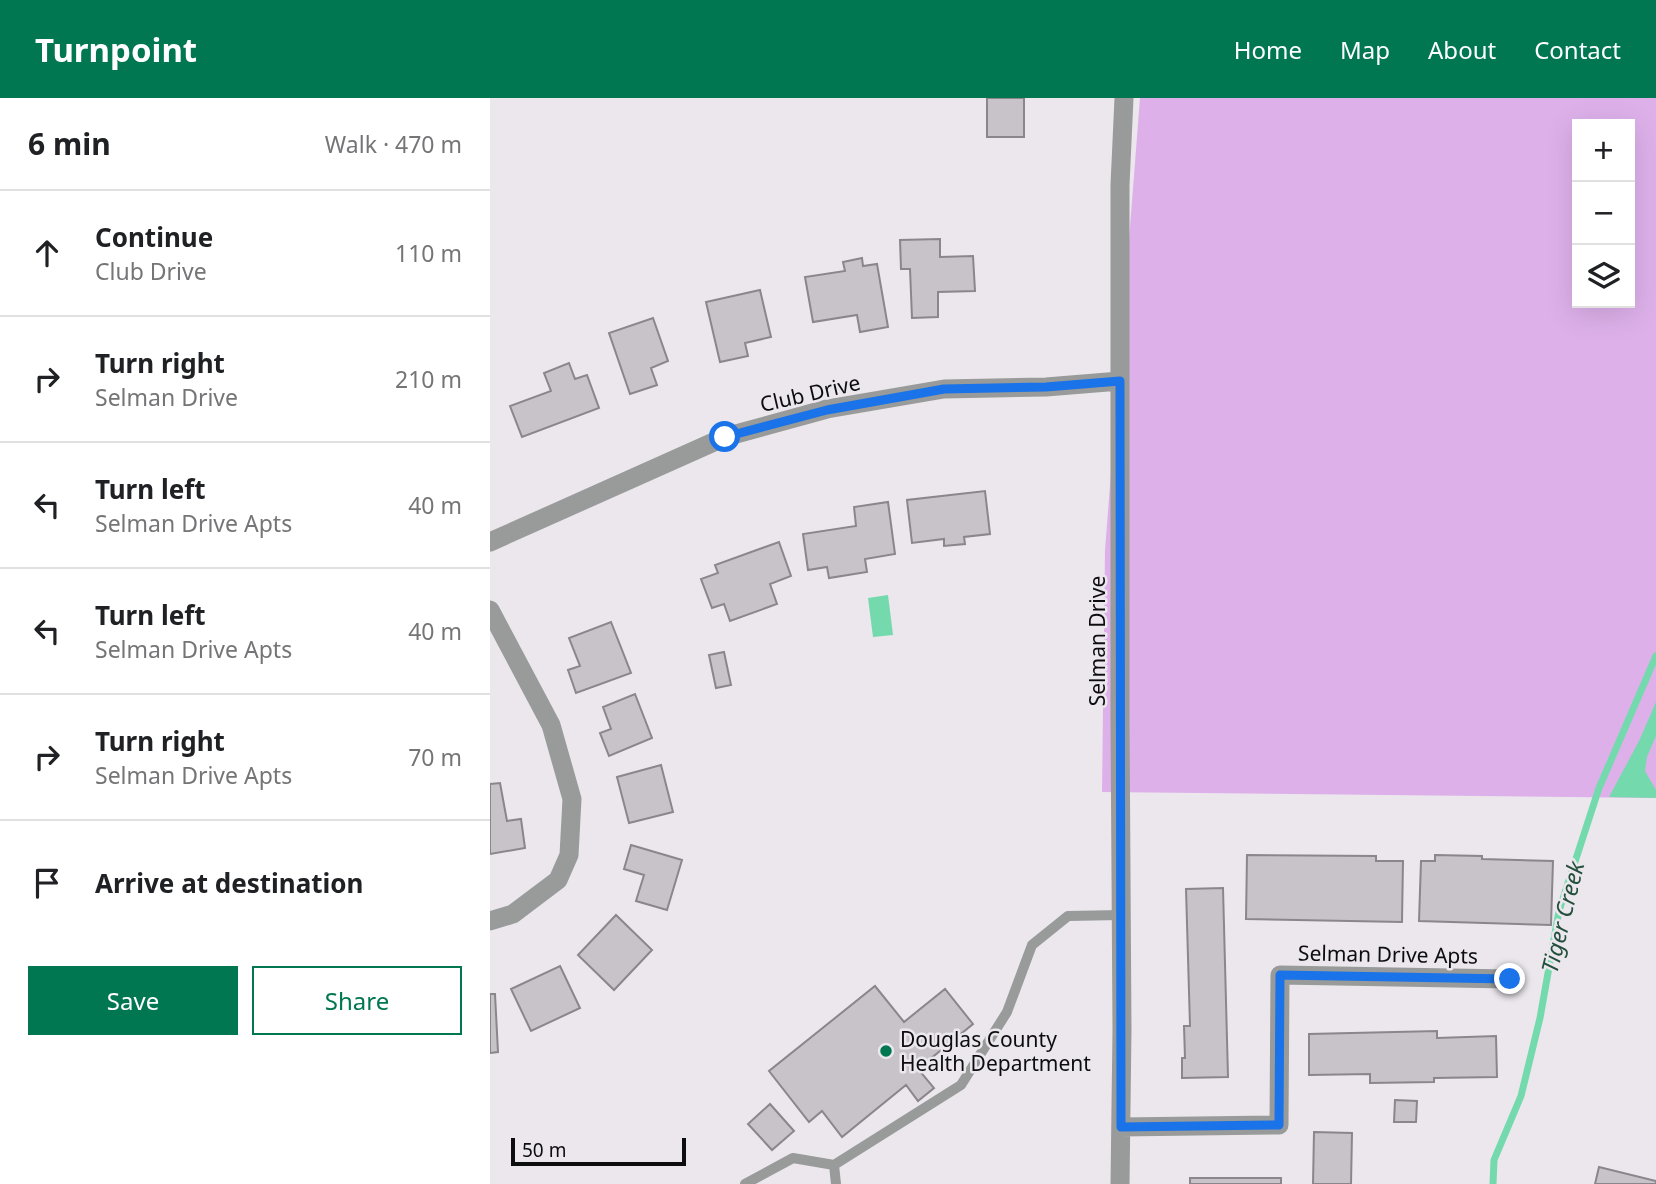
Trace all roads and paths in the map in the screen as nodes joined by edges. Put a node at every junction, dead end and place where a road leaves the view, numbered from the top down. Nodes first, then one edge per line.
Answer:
1 (1124, 98) edge
2 (1120, 381) junction
3 (490, 542) edge
4 (490, 610) edge
5 (1121, 915) junction
6 (490, 921) edge
7 (1510, 979) dead end
8 (1121, 1127) junction
9 (834, 1165) junction
10 (745, 1184) edge
11 (836, 1184) edge
12 (1120, 1184) edge

1 - 2 street, Selman Drive
2 - 3 street, Club Drive
2 - 5 street, Selman Drive
4 - 6 street
5 - 8 street, Selman Drive
5 - 9 lane
7 - 8 street, Selman Drive Apts
8 - 12 street, Selman Drive
9 - 10 lane
9 - 11 lane

